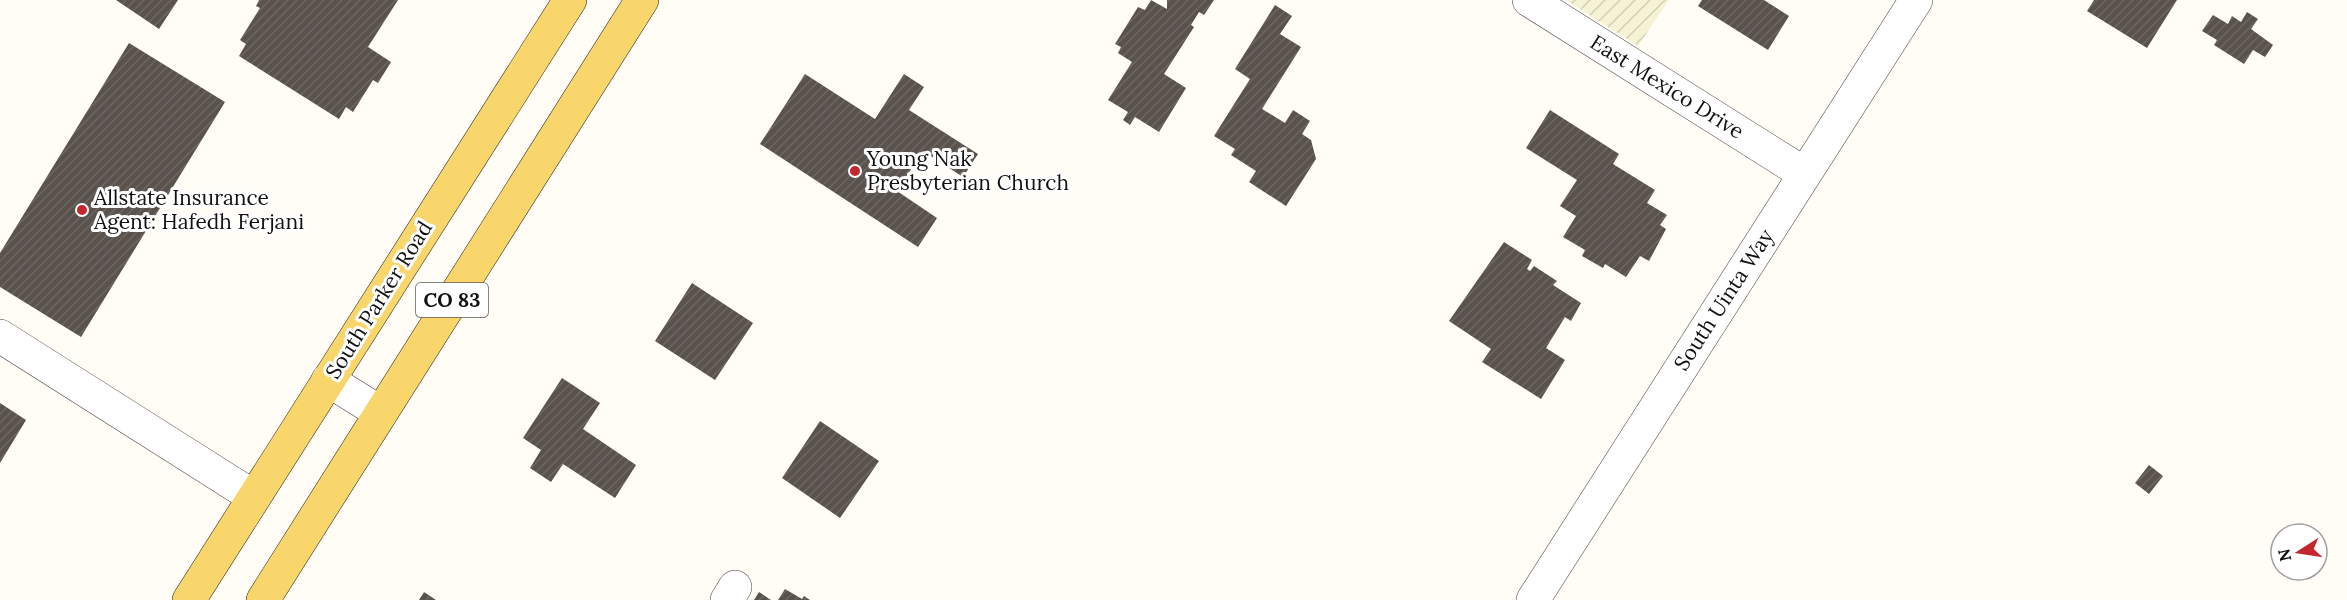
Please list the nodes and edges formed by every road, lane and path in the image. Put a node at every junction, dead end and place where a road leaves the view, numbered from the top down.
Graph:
1 (570, 0) edge
2 (642, 0) edge
3 (1529, 0) edge
4 (1916, 0) edge
5 (1805, 174) junction
6 (0, 336) edge
7 (328, 380) junction
8 (381, 413) junction
9 (254, 497) junction
10 (189, 600) edge
11 (263, 600) edge
12 (1533, 600) edge

1 - 7 main road, South Parker Road / CO 83
2 - 8 main road, CO 83
3 - 5 street, East Mexico Drive
4 - 5 street, South Uinta Way
5 - 12 street, South Uinta Way
6 - 9 street
7 - 8 street
7 - 9 main road, South Parker Road / CO 83
8 - 11 main road, CO 83
9 - 10 main road, South Parker Road / CO 83

